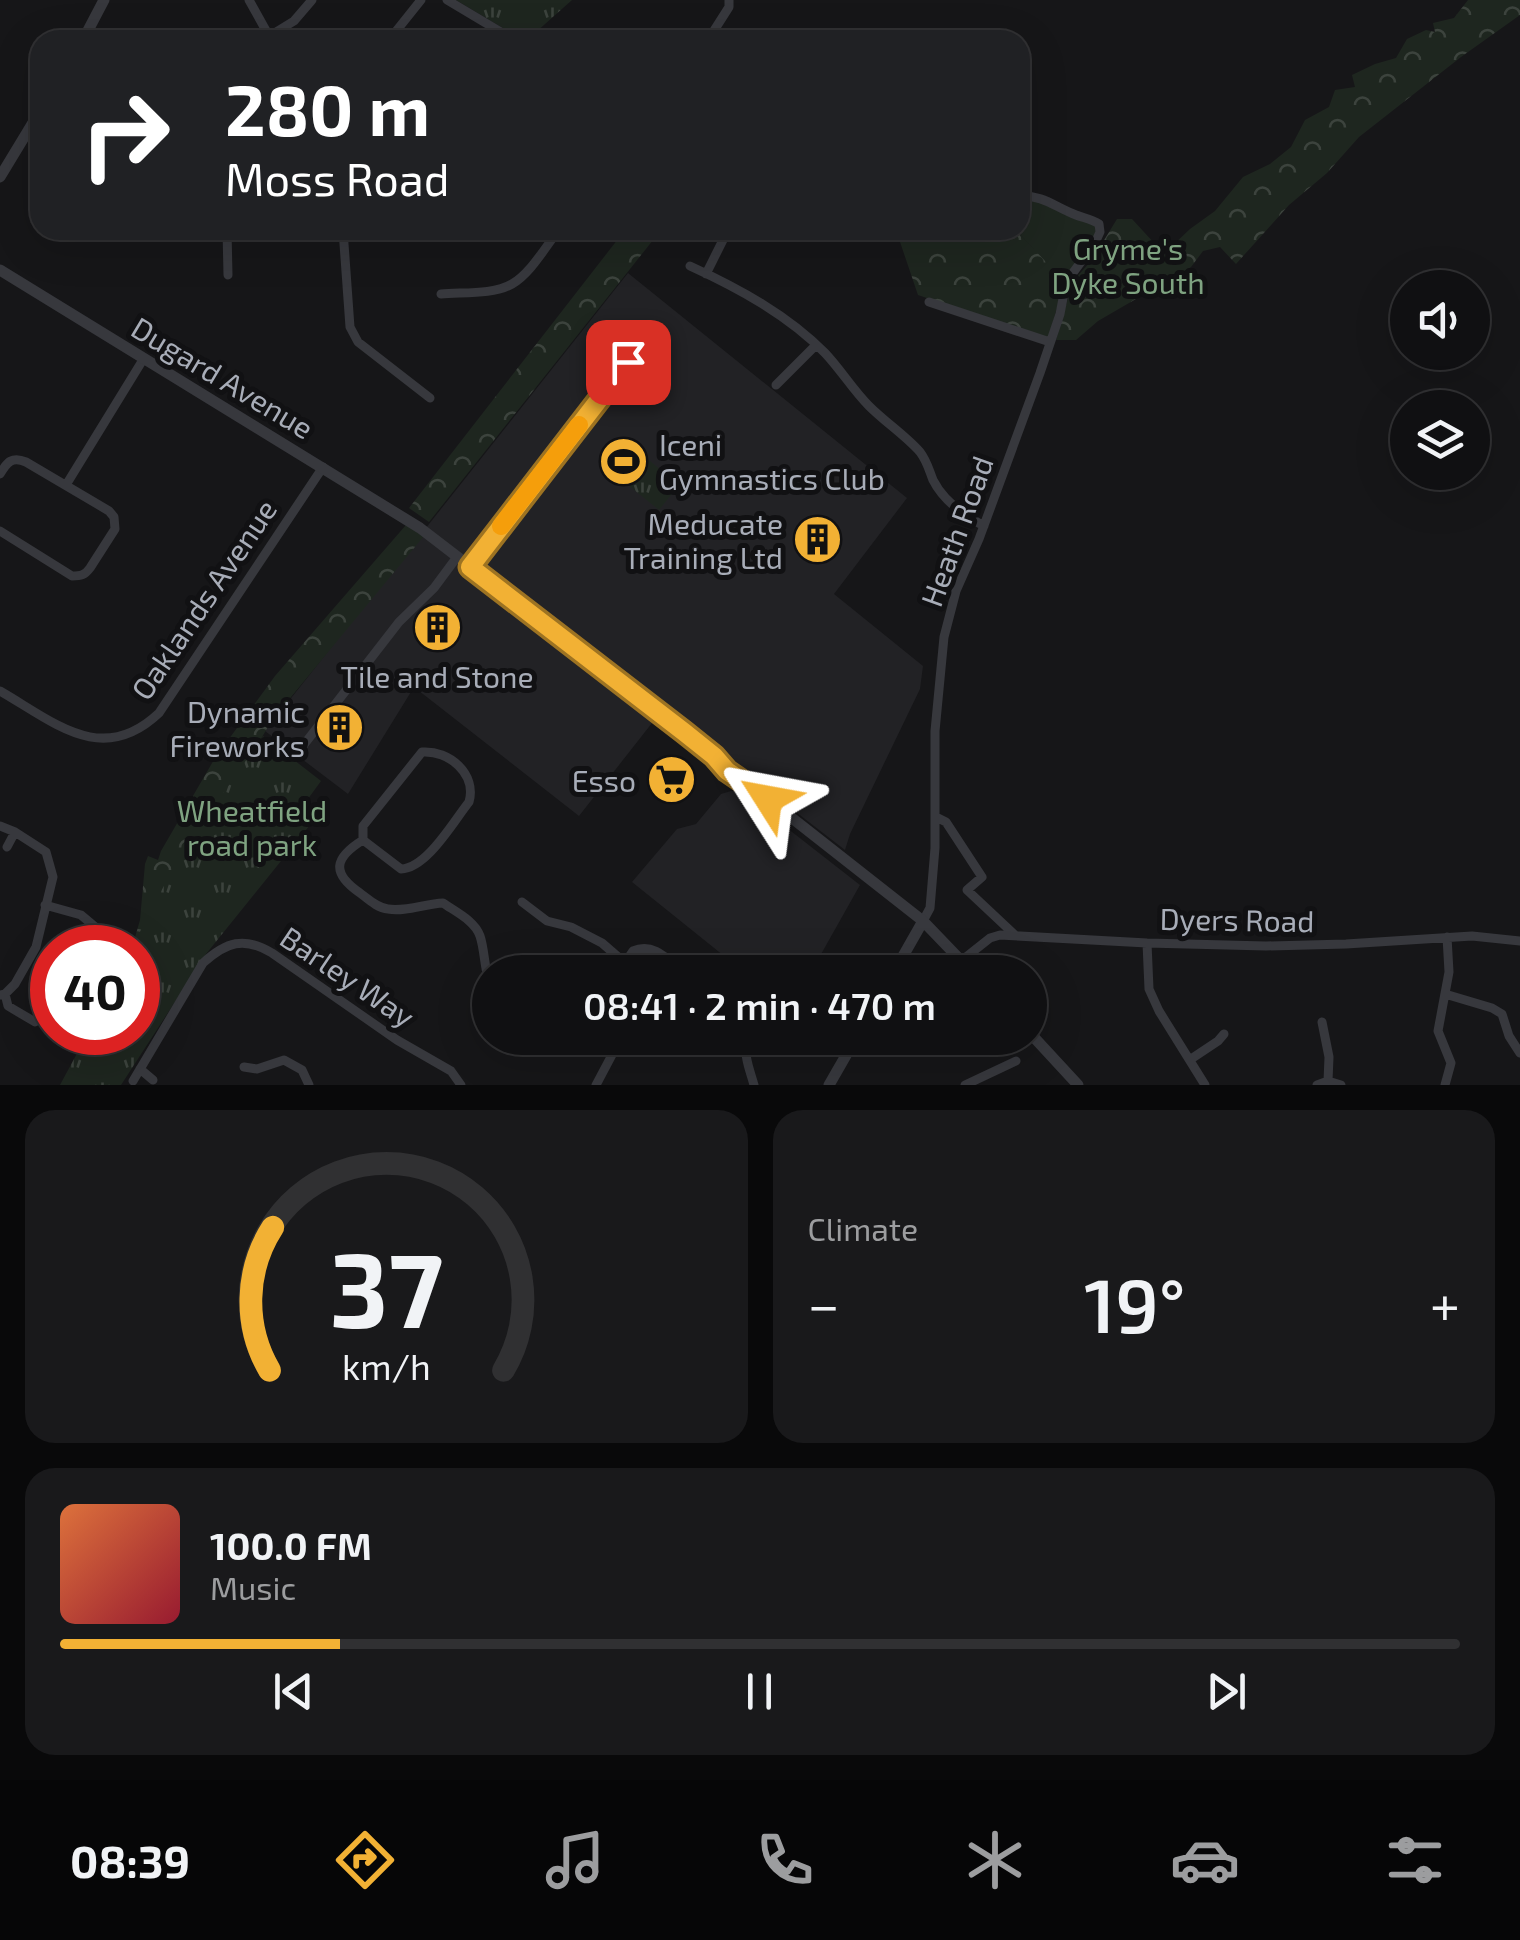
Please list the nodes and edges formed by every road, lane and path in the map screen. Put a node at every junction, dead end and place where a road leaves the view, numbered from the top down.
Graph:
1 (104, 0) edge
2 (249, 0) edge
3 (312, 0) edge
4 (421, 0) edge
5 (446, 0) edge
6 (730, 0) edge
7 (88, 30) edge
8 (262, 30) edge
9 (279, 30) edge
10 (397, 30) edge
11 (497, 30) edge
12 (715, 30) edge
13 (30, 128) edge
14 (0, 177) edge
15 (1030, 196) edge
16 (227, 240) edge
17 (343, 240) edge
18 (551, 240) edge
19 (723, 240) edge
20 (690, 266) dead end
21 (0, 270) edge
22 (228, 274) dead end
23 (706, 274) junction
24 (441, 294) dead end
25 (929, 302) dead end
26 (1050, 342) junction
27 (816, 345) junction
28 (638, 350) dead end
29 (144, 358) junction
30 (776, 385) dead end
31 (430, 398) dead end
32 (323, 467) junction
33 (0, 474) edge
34 (66, 485) junction
35 (984, 526) junction
36 (0, 532) edge
37 (457, 557) junction
38 (470, 567) junction
39 (0, 691) edge
40 (299, 751) dead end
41 (936, 817) junction
42 (0, 826) edge
43 (14, 832) junction
44 (364, 840) junction
45 (7, 847) dead end
46 (522, 902) dead end
47 (44, 904) junction
48 (923, 922) junction
49 (92, 925) edge
50 (1016, 936) junction
51 (1447, 937) junction
52 (1520, 940) edge
53 (1146, 943) junction
54 (483, 955) edge
55 (612, 955) edge
56 (631, 955) edge
57 (662, 955) edge
58 (904, 955) edge
59 (955, 955) edge
60 (969, 955) edge
61 (3, 994) edge
62 (1445, 994) junction
63 (30, 1019) edge
64 (1322, 1022) dead end
65 (1224, 1034) dead end
66 (1047, 1051) edge
67 (1520, 1053) edge
68 (612, 1055) edge
69 (746, 1055) edge
70 (846, 1055) edge
71 (1190, 1059) junction
72 (1016, 1062) dead end
73 (244, 1067) dead end
74 (140, 1069) junction
75 (153, 1080) dead end
76 (133, 1082) dead end
77 (1322, 1083) edge
78 (309, 1085) edge
79 (461, 1085) edge
80 (596, 1085) edge
81 (754, 1085) edge
82 (829, 1085) edge
83 (965, 1085) edge
84 (1078, 1085) edge
85 (1205, 1085) edge
86 (1341, 1085) edge
87 (1445, 1085) edge

1 - 7 street
2 - 8 street
3 - 9 street
4 - 10 street
5 - 11 street
6 - 12 street
13 - 14 street
15 - 26 street, Heath Road
16 - 22 street
17 - 31 street
18 - 24 street
19 - 23 street
20 - 23 street
21 - 29 street, Dugard Avenue
23 - 27 street
25 - 26 street
26 - 35 street, Heath Road
27 - 30 street
27 - 35 street
28 - 38 street
29 - 32 street, Dugard Avenue
29 - 34 street
32 - 37 street, Dugard Avenue
32 - 39 street, Oaklands Avenue
33 - 34 street
34 - 36 street
35 - 41 street, Heath Road
37 - 38 street, Dugard Avenue
37 - 40 street
38 - 48 street, Dugard Avenue
41 - 48 street, Heath Road
41 - 50 street
42 - 43 street
43 - 45 street
43 - 47 street
44 - 44 street
44 - 54 street
46 - 55 street
47 - 49 street
47 - 61 street
48 - 58 street
48 - 59 street, Dugard Avenue
50 - 53 street, Dyers Road
50 - 60 street, Dyers Road
51 - 52 street, Dyers Road
51 - 53 street, Dyers Road
51 - 62 street
53 - 71 street
56 - 57 street
61 - 63 street
62 - 67 street
62 - 87 street
64 - 77 street
65 - 71 street
66 - 84 street
68 - 80 street
69 - 81 street
70 - 82 street
71 - 85 street
72 - 83 street
73 - 78 street
74 - 75 street
74 - 76 street, Barley Way
74 - 79 street, Barley Way
77 - 86 street

